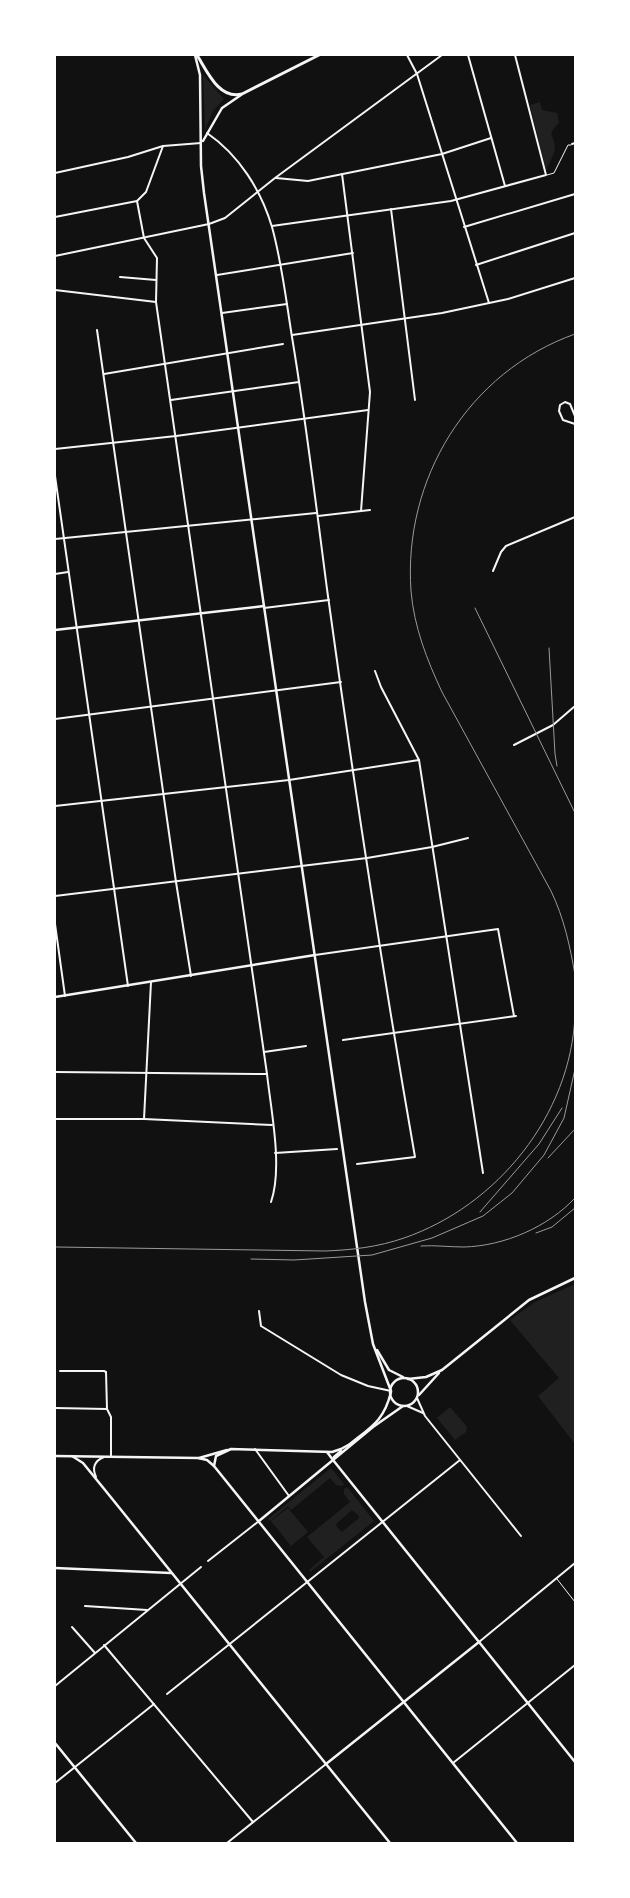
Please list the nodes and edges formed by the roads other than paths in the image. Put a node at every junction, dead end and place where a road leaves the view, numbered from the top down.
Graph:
1 (196, 55) edge
2 (319, 55) edge
3 (407, 55) edge
4 (442, 55) edge
5 (468, 55) edge
6 (515, 55) edge
7 (417, 74) junction
8 (242, 94) junction
9 (207, 133) junction
10 (491, 138) junction
11 (202, 143) junction
12 (573, 144) edge
13 (163, 146) junction
14 (442, 154) junction
15 (55, 173) edge
16 (342, 174) junction
17 (546, 175) junction
18 (275, 178) junction
19 (505, 186) junction
20 (258, 192) junction
21 (575, 194) edge
22 (456, 200) junction
23 (136, 201) junction
24 (391, 209) junction
25 (348, 215) junction
26 (55, 217) edge
27 (209, 224) junction
28 (271, 226) junction
29 (464, 227) junction
30 (575, 233) edge
31 (144, 238) junction
32 (353, 254) junction
33 (55, 256) edge
34 (280, 265) junction
35 (476, 265) junction
36 (216, 275) junction
37 (120, 276) dead end
38 (575, 278) edge
39 (156, 280) junction
40 (55, 290) edge
41 (156, 302) junction
42 (489, 303) junction
43 (287, 304) junction
44 (221, 314) junction
45 (405, 318) junction
46 (362, 324) junction
47 (97, 330) dead end
48 (292, 335) junction
49 (283, 344) dead end
50 (227, 354) junction
51 (166, 364) junction
52 (104, 374) junction
53 (300, 382) junction
54 (232, 392) junction
55 (171, 400) junction
56 (414, 400) dead end
57 (368, 410) junction
58 (575, 416) edge
59 (305, 419) junction
60 (575, 424) edge
61 (238, 428) junction
62 (176, 436) junction
63 (114, 442) junction
64 (55, 449) edge
65 (55, 476) edge
66 (575, 487) edge
67 (575, 494) edge
68 (370, 510) dead end
69 (361, 511) junction
70 (317, 514) junction
71 (575, 517) edge
72 (251, 519) junction
73 (188, 525) junction
74 (126, 532) junction
75 (64, 538) junction
76 (55, 539) edge
77 (493, 571) dead end
78 (68, 572) junction
79 (55, 574) edge
80 (328, 600) junction
81 (264, 607) junction
82 (201, 613) junction
83 (139, 620) junction
84 (76, 628) junction
85 (55, 630) edge
86 (375, 671) dead end
87 (341, 682) junction
88 (276, 692) junction
89 (214, 699) junction
90 (575, 706) edge
91 (151, 707) junction
92 (89, 715) junction
93 (55, 719) edge
94 (514, 745) dead end
95 (419, 760) junction
96 (353, 771) junction
97 (289, 780) junction
98 (227, 787) junction
99 (164, 794) junction
100 (101, 801) junction
101 (55, 806) edge
102 (468, 838) dead end
103 (432, 847) junction
104 (367, 858) junction
105 (302, 867) junction
106 (239, 874) junction
107 (176, 882) junction
108 (114, 889) junction
109 (55, 896) edge
110 (55, 924) edge
111 (447, 936) junction
112 (380, 946) junction
113 (315, 955) junction
114 (251, 966) junction
115 (191, 976) junction
116 (151, 982) junction
117 (128, 986) junction
118 (65, 996) junction
119 (55, 997) edge
120 (459, 1024) junction
121 (393, 1033) junction
122 (344, 1040) dead end
123 (306, 1046) dead end
124 (264, 1052) junction
125 (55, 1072) edge
126 (146, 1073) junction
127 (267, 1074) junction
128 (55, 1119) edge
129 (144, 1119) junction
130 (272, 1125) junction
131 (338, 1148) dead end
132 (275, 1154) junction
133 (357, 1164) dead end
134 (483, 1173) dead end
135 (271, 1202) dead end
136 (575, 1278) edge
137 (259, 1311) dead end
138 (374, 1344) junction
139 (442, 1370) junction
140 (60, 1371) dead end
141 (408, 1379) junction
142 (391, 1392) junction
143 (417, 1398) junction
144 (403, 1406) junction
145 (407, 1406) junction
146 (55, 1408) edge
147 (107, 1410) junction
148 (423, 1413) junction
149 (350, 1444) junction
150 (255, 1448) junction
151 (227, 1450) junction
152 (327, 1452) junction
153 (55, 1456) edge
154 (72, 1456) junction
155 (110, 1457) junction
156 (195, 1458) junction
157 (333, 1460) junction
158 (460, 1460) junction
159 (214, 1466) junction
160 (326, 1466) junction
161 (98, 1481) junction
162 (289, 1496) junction
163 (383, 1520) junction
164 (259, 1521) junction
165 (521, 1536) dead end
166 (161, 1559) junction
167 (208, 1561) dead end
168 (575, 1563) edge
169 (201, 1567) dead end
170 (55, 1568) edge
171 (156, 1571) junction
172 (171, 1573) junction
173 (556, 1578) junction
174 (307, 1582) junction
175 (180, 1583) junction
176 (575, 1602) edge
177 (85, 1606) dead end
178 (147, 1610) junction
179 (72, 1627) dead end
180 (479, 1642) junction
181 (229, 1644) junction
182 (104, 1645) junction
183 (95, 1652) junction
184 (575, 1665) edge
185 (55, 1686) edge
186 (167, 1694) dead end
187 (404, 1702) junction
188 (528, 1703) junction
189 (154, 1704) junction
190 (55, 1743) edge
191 (575, 1762) edge
192 (453, 1763) junction
193 (326, 1764) junction
194 (74, 1767) junction
195 (55, 1782) edge
196 (253, 1822) junction
197 (136, 1843) edge
198 (227, 1843) edge
199 (390, 1843) edge
200 (517, 1843) edge

1 - 8 highway
1 - 11 main road
2 - 8 highway
3 - 7 street
4 - 7 street
5 - 10 street
6 - 17 street
7 - 14 street
7 - 18 street
8 - 9 main road
9 - 11 main road
9 - 20 street
10 - 14 street
10 - 19 street
11 - 13 street
11 - 27 main road
12 - 17 street
13 - 15 street
13 - 23 street
14 - 16 street
14 - 22 street
16 - 18 street
16 - 25 street
17 - 19 street
18 - 20 street
19 - 22 street
20 - 27 street
20 - 28 street
21 - 29 street
22 - 24 street
22 - 29 street
23 - 26 street
23 - 31 street
24 - 25 street
24 - 45 street
25 - 28 street
25 - 32 street
27 - 31 street
27 - 36 main road
28 - 34 street
29 - 35 street
30 - 35 street
31 - 33 street
31 - 39 street
32 - 34 street
32 - 46 street
34 - 36 street
34 - 43 street
35 - 42 street
36 - 44 main road
37 - 39 street
38 - 42 street
39 - 41 street
40 - 41 street
41 - 51 street
42 - 45 street
43 - 44 street
43 - 48 street
44 - 50 main road
45 - 46 street
45 - 56 street
46 - 48 street
46 - 57 street
47 - 52 street
48 - 53 street
49 - 50 street
50 - 51 street
50 - 54 main road
51 - 52 street
51 - 55 street
52 - 63 street
53 - 54 street
53 - 59 street
54 - 55 street
54 - 61 main road
55 - 62 street
57 - 59 street
57 - 69 street
58 - 60 street
59 - 61 street
59 - 70 street
61 - 62 street
61 - 72 main road
62 - 63 street
62 - 73 street
63 - 64 street
63 - 74 street
65 - 75 street
66 - 67 street
68 - 69 street
69 - 70 street
70 - 72 street
70 - 80 street
71 - 77 street
72 - 73 street
72 - 81 main road
73 - 74 street
73 - 82 street
74 - 75 street
74 - 83 street
75 - 76 street
75 - 78 street
78 - 79 street
78 - 84 street
80 - 81 street
80 - 87 street
81 - 82 main road
81 - 88 main road
82 - 83 main road
82 - 89 street
83 - 84 main road
83 - 91 street
84 - 85 main road
84 - 92 street
86 - 95 street
87 - 88 street
87 - 96 street
88 - 89 street
88 - 97 main road
89 - 91 street
89 - 98 street
90 - 94 street
91 - 92 street
91 - 99 street
92 - 93 street
92 - 100 street
95 - 96 street
95 - 103 street
96 - 97 street
96 - 104 street
97 - 98 street
97 - 105 main road
98 - 99 street
98 - 106 street
99 - 100 street
99 - 107 street
100 - 101 street
100 - 108 street
102 - 103 street
103 - 104 street
103 - 111 street
104 - 105 street
104 - 112 street
105 - 106 street
105 - 113 main road
106 - 107 street
106 - 114 street
107 - 108 street
107 - 115 street
108 - 109 street
108 - 117 street
110 - 118 street
111 - 112 street
111 - 120 street
111 - 120 street
112 - 113 street
112 - 121 street
113 - 114 main road
113 - 138 main road
114 - 115 main road
114 - 124 street
115 - 116 main road
116 - 117 main road
116 - 126 street
117 - 118 main road
118 - 119 main road
120 - 121 street
120 - 134 street
121 - 122 street
121 - 133 street
123 - 124 street
124 - 127 street
125 - 126 street
126 - 127 street
126 - 129 street
127 - 130 street
128 - 129 street
129 - 130 street
130 - 132 street
131 - 132 street
132 - 135 street
136 - 139 main road
137 - 142 street
138 - 141 main road
138 - 142 main road
139 - 141 main road
139 - 143 main road
140 - 147 street
141 - 142 main road
141 - 143 main road
142 - 144 main road
142 - 149 main road
143 - 145 main road
143 - 148 street
144 - 145 main road
144 - 157 main road
145 - 148 street
146 - 147 street
147 - 155 street
148 - 158 street
149 - 152 main road
149 - 157 main road
150 - 151 main road
150 - 152 main road
150 - 162 street
151 - 156 main road
151 - 159 main road
152 - 157 main road
152 - 160 main road
153 - 154 main road
154 - 155 main road
154 - 161 main road
155 - 156 main road
155 - 161 street
156 - 159 main road
157 - 160 main road
157 - 163 main road
158 - 163 street
158 - 165 street
159 - 164 main road
160 - 162 main road
161 - 166 main road
162 - 164 main road
163 - 174 street
163 - 180 main road
164 - 167 street
164 - 174 main road
166 - 171 main road
166 - 172 main road
168 - 173 street
169 - 175 street
170 - 171 main road
171 - 172 main road
172 - 175 main road
173 - 176 street
173 - 180 street
174 - 181 street
174 - 187 main road
175 - 178 street
175 - 181 main road
177 - 178 street
178 - 182 street
179 - 183 street
180 - 187 main road
180 - 188 main road
181 - 186 street
181 - 193 main road
182 - 183 street
182 - 189 street
183 - 185 street
184 - 188 street
187 - 192 main road
187 - 193 main road
188 - 191 main road
188 - 192 street
189 - 194 street
189 - 196 street
190 - 194 main road
192 - 200 main road
193 - 196 street
193 - 199 main road
194 - 195 street
194 - 197 main road
196 - 198 street

